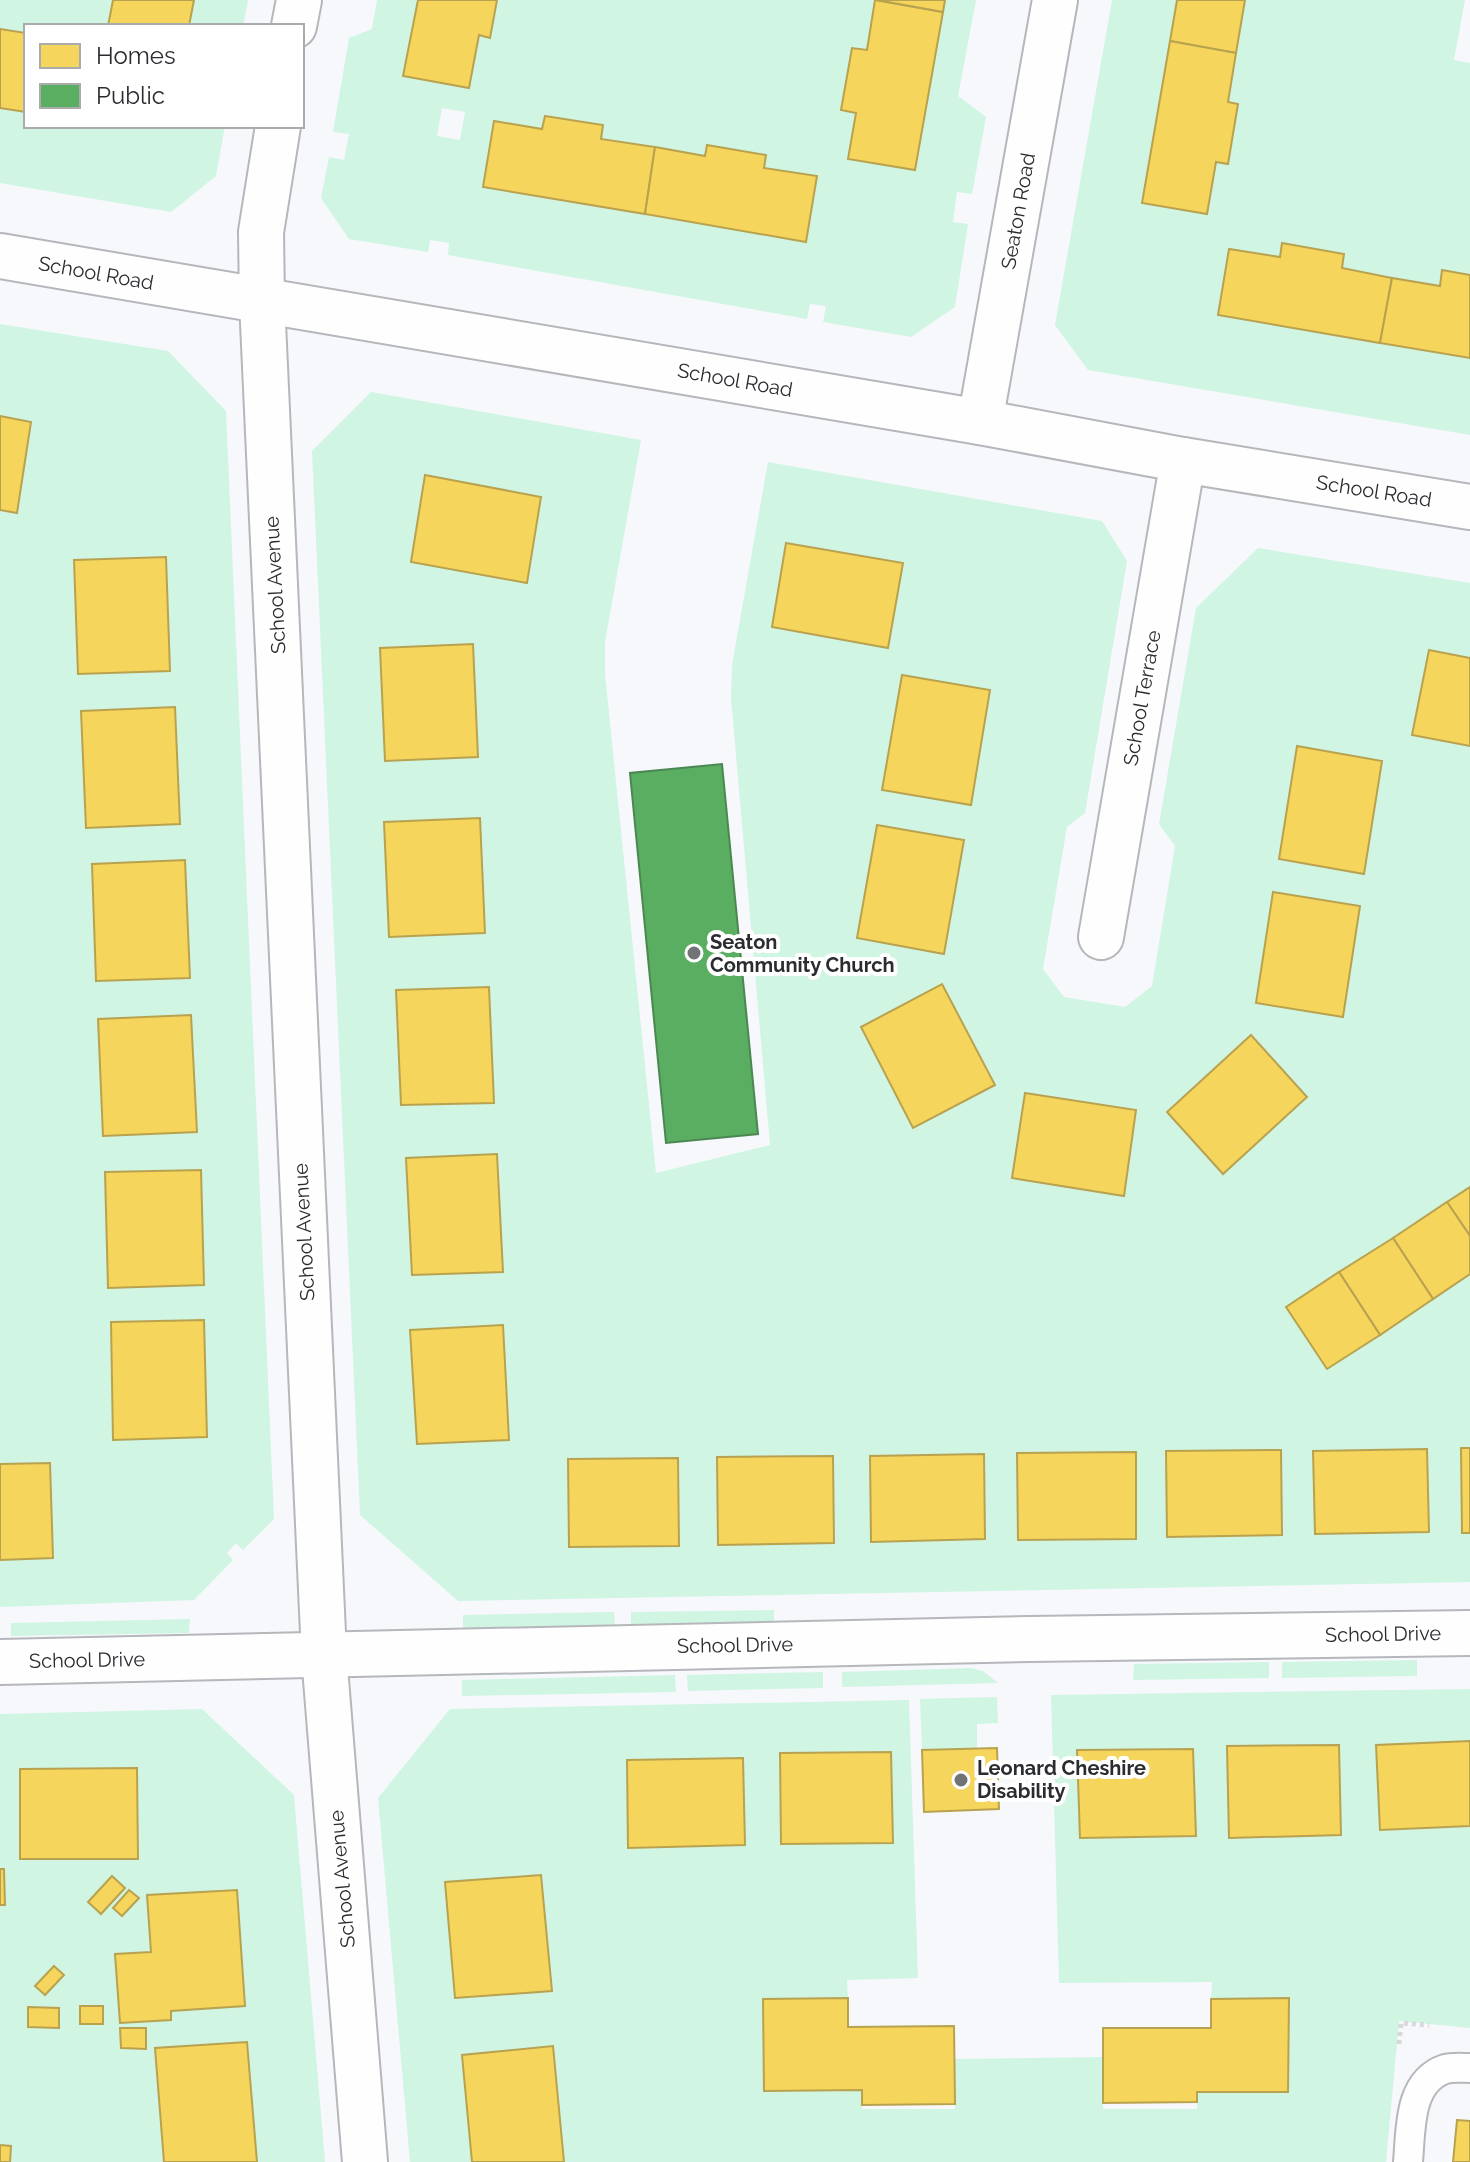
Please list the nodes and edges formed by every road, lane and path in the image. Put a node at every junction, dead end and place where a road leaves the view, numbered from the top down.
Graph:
1 (299, 0) edge
2 (1055, 0) edge
3 (294, 24) edge
4 (278, 128) edge
5 (0, 256) edge
6 (262, 301) junction
7 (980, 422) junction
8 (1183, 460) junction
9 (1470, 507) edge
10 (1101, 937) dead end
11 (1470, 1633) edge
12 (324, 1655) junction
13 (0, 1662) edge
14 (1470, 2068) edge
15 (365, 2162) edge
16 (1408, 2162) edge

1 - 3 street
2 - 7 street, Seaton Road
4 - 6 street, School Avenue
5 - 6 street, School Road
6 - 7 street, School Road
6 - 12 street, School Avenue
7 - 8 street, School Road
8 - 9 street, School Road
8 - 10 street, School Terrace
11 - 12 street, School Drive
12 - 13 street, School Drive
12 - 15 street, School Avenue
14 - 16 lane

